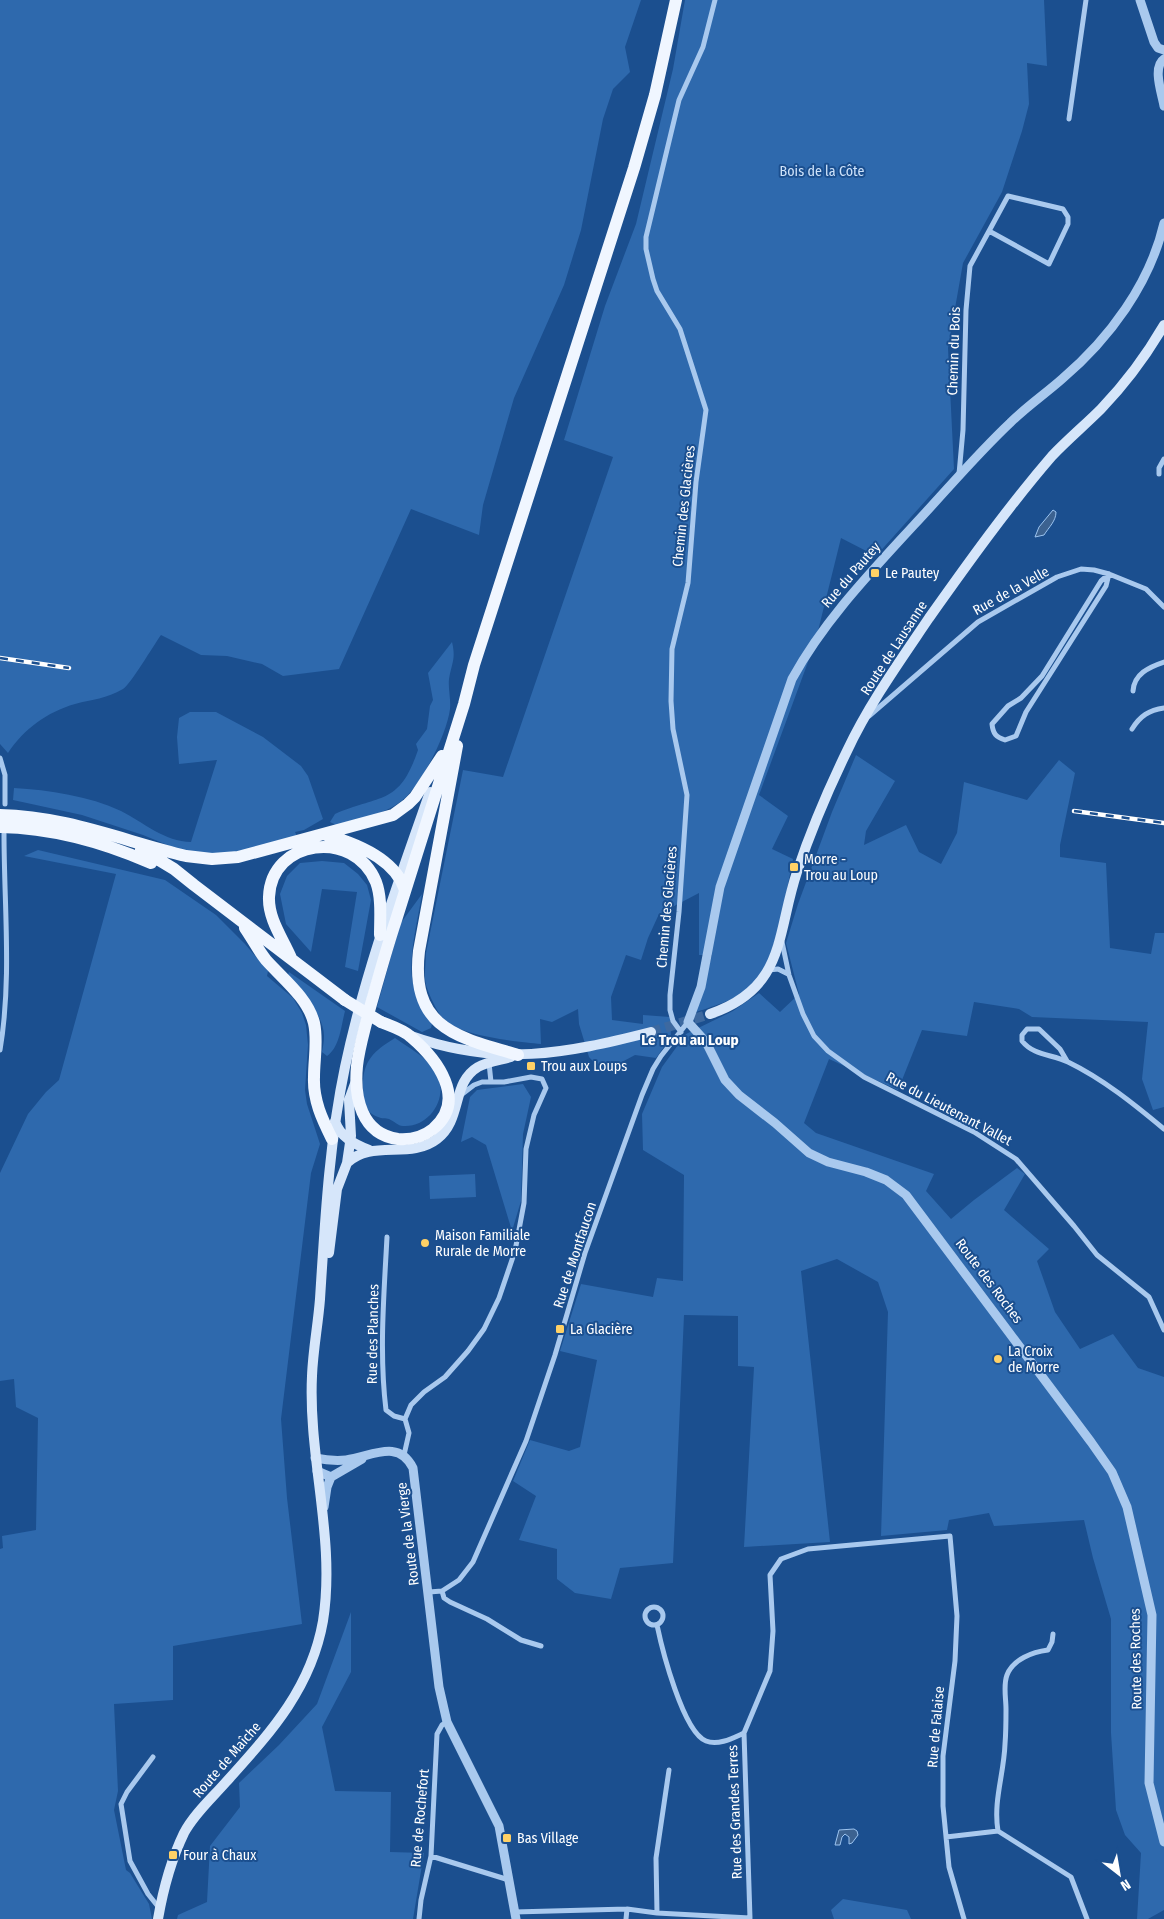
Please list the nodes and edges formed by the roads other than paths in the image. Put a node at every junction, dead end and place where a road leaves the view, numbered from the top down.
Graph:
1 (676, 0) edge
2 (715, 0) edge
3 (1086, 0) edge
4 (1140, 0) edge
5 (1164, 50) edge
6 (1164, 59) edge
7 (1164, 106) edge
8 (1069, 119) dead end
9 (1164, 223) edge
10 (989, 231) junction
11 (1164, 325) edge
12 (1164, 459) edge
13 (1158, 474) dead end
14 (958, 477) junction
15 (1109, 574) junction
16 (1164, 607) edge
17 (1064, 639) junction
18 (1071, 643) junction
19 (1164, 662) edge
20 (474, 665) junction
21 (1133, 691) dead end
22 (464, 704) junction
23 (1164, 708) edge
24 (862, 721) junction
25 (1132, 729) dead end
26 (0, 758) edge
27 (441, 759) junction
28 (2, 809) edge
29 (2, 831) edge
30 (112, 835) junction
31 (325, 835) junction
32 (2, 861) edge
33 (399, 877) junction
34 (194, 885) junction
35 (405, 890) junction
36 (239, 919) junction
37 (380, 935) junction
38 (781, 940) junction
39 (292, 960) junction
40 (769, 970) junction
41 (789, 975) junction
42 (710, 1014) tunnel mouth
43 (688, 1022) junction
44 (651, 1032) tunnel mouth
45 (681, 1032) junction
46 (410, 1036) junction
47 (0, 1050) edge
48 (518, 1055) junction
49 (1067, 1061) junction
50 (489, 1063) junction
51 (356, 1081) junction
52 (491, 1082) junction
53 (459, 1097) junction
54 (335, 1120) junction
55 (1164, 1129) edge
56 (332, 1139) junction
57 (350, 1141) junction
58 (369, 1150) junction
59 (346, 1163) junction
60 (387, 1237) dead end
61 (320, 1303) junction
62 (1164, 1330) edge
63 (405, 1419) junction
64 (404, 1455) junction
65 (366, 1457) junction
66 (315, 1458) junction
67 (317, 1470) junction
68 (331, 1477) junction
69 (322, 1519) junction
70 (950, 1536) joint
71 (429, 1592) junction
72 (442, 1592) junction
73 (657, 1625) dead end
74 (1053, 1634) dead end
75 (541, 1646) dead end
76 (446, 1722) junction
77 (744, 1733) junction
78 (153, 1757) dead end
79 (669, 1770) dead end
80 (998, 1831) junction
81 (946, 1837) junction
82 (1164, 1842) edge
83 (431, 1856) junction
84 (508, 1880) junction
85 (627, 1910) junction
86 (657, 1913) junction
87 (159, 1914) edge
88 (515, 1915) edge
89 (419, 1919) edge
90 (626, 1919) edge
91 (750, 1919) edge
92 (964, 1919) edge
93 (1087, 1919) edge

1 - 20 main road
2 - 45 street, Chemin des Glacières
3 - 8 street
4 - 5 street
6 - 7 street
9 - 14 street, Rue du Pautey
10 - 10 street, Chemin du Bois
10 - 14 street, Chemin du Bois
11 - 24 main road, Route de Lausanne
12 - 13 street
14 - 43 street, Rue du Pautey
15 - 16 street, Rue de la Velle
15 - 17 street
15 - 18 street
15 - 24 street, Rue de la Velle
17 - 18 street
17 - 18 street
19 - 21 street
20 - 22 main road
20 - 27 main road
22 - 35 main road
22 - 48 main road
23 - 25 street
24 - 38 main road, Route de Lausanne
26 - 28 street
27 - 31 main road
27 - 33 main road
28 - 30 main road
29 - 32 street
29 - 34 main road
30 - 31 main road
30 - 34 main road
31 - 33 main road
32 - 47 street
33 - 35 main road
33 - 37 main road
34 - 36 main road
35 - 51 main road
36 - 39 main road
36 - 56 main road
37 - 39 main road
37 - 54 main road
38 - 40 main road, Route de Lausanne
38 - 41 street, Rue du Lieutenant Vallet
39 - 46 main road, bridge
40 - 41 street
40 - 42 main road, Route de Lausanne
41 - 62 street, Rue du Lieutenant Vallet
43 - 45 street, Rue de Montfaucon
43 - 82 street, Route des Roches
44 - 48 main road
45 - 72 street, Rue de Montfaucon
46 - 48 main road
46 - 51 main road
48 - 50 main road
49 - 49 street
49 - 55 street
50 - 52 street
50 - 53 main road
51 - 57 main road
52 - 53 street
52 - 63 street
53 - 58 main road
54 - 56 main road
54 - 57 main road
56 - 61 main road
57 - 58 main road
57 - 59 main road
58 - 59 main road
59 - 61 main road
60 - 63 street, Rue des Planches
61 - 66 main road, Route de Maîche
63 - 64 street
64 - 65 street
64 - 71 street, Route de la Vierge
65 - 66 street
65 - 68 street
66 - 67 main road, Route de Maîche
67 - 68 street
67 - 69 main road, Route de Maîche
68 - 69 street
69 - 87 main road, Route de Maîche
70 - 77 street, Rue des Grandes Terres
70 - 81 street, Rue de Falaise
71 - 72 street
71 - 76 street, Route de la Vierge
72 - 75 street
73 - 77 street
74 - 80 street
76 - 83 street, Rue de Rochefort
76 - 84 street, Route de la Vierge
77 - 91 street, Rue des Grandes Terres
78 - 87 street
79 - 86 street
80 - 81 street
80 - 93 street
81 - 92 street, Rue de Falaise
83 - 84 street
83 - 89 street, Rue de Rochefort
84 - 88 street, Route de la Vierge
85 - 86 street, Rue des Grandes Terres
85 - 88 street, Rue des Grandes Terres
85 - 90 street
86 - 91 street, Rue des Grandes Terres

